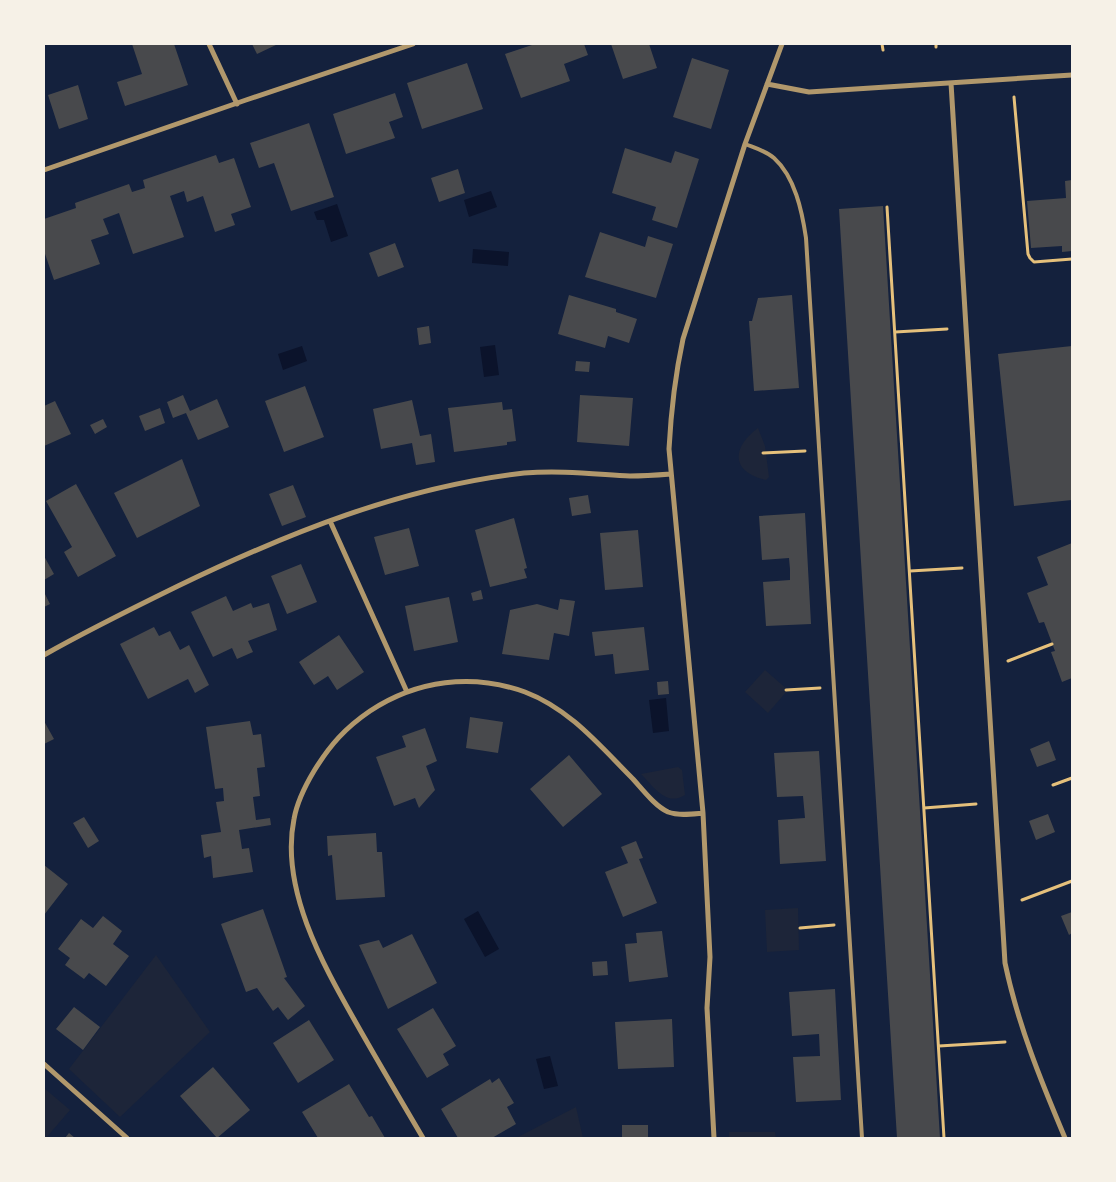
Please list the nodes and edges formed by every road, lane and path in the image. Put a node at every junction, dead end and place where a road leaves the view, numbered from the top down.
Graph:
1 (209, 44) edge
2 (413, 44) edge
3 (782, 44) edge
4 (882, 44) edge
5 (883, 50) dead end
6 (1072, 75) edge
7 (951, 83) junction
8 (767, 84) junction
9 (1014, 98) dead end
10 (237, 104) junction
11 (746, 144) junction
12 (44, 170) edge
13 (887, 207) dead end
14 (1072, 259) edge
15 (947, 329) dead end
16 (895, 332) junction
17 (819, 451) junction
18 (764, 453) dead end
19 (671, 474) junction
20 (330, 521) junction
21 (962, 568) dead end
22 (910, 571) junction
23 (1052, 644) dead end
24 (44, 655) edge
25 (1008, 661) dead end
26 (834, 687) junction
27 (786, 690) dead end
28 (406, 692) junction
29 (1072, 778) edge
30 (1053, 785) dead end
31 (976, 804) dead end
32 (924, 808) junction
33 (703, 814) junction
34 (1072, 881) edge
35 (1022, 900) dead end
36 (849, 924) junction
37 (800, 928) dead end
38 (1005, 1042) dead end
39 (938, 1046) junction
40 (44, 1064) edge
41 (127, 1138) edge
42 (423, 1138) edge
43 (714, 1138) edge
44 (862, 1138) edge
45 (944, 1138) edge
46 (1066, 1138) edge

1 - 10 street
2 - 10 street
3 - 8 street
4 - 5 path
6 - 7 street
7 - 8 street
7 - 46 street
8 - 11 street
9 - 14 path
10 - 12 street
11 - 17 lane
11 - 19 street
13 - 16 path
15 - 16 path
16 - 22 path
17 - 18 path
17 - 26 lane
19 - 20 street
19 - 33 street
20 - 24 street
20 - 28 street
21 - 22 path
22 - 32 path
23 - 25 path
26 - 27 path
26 - 36 lane
28 - 33 street
28 - 42 street
29 - 30 path
31 - 32 path
32 - 39 path
33 - 43 street
34 - 35 path
36 - 37 path
36 - 44 lane
38 - 39 path
39 - 45 path
40 - 41 street

